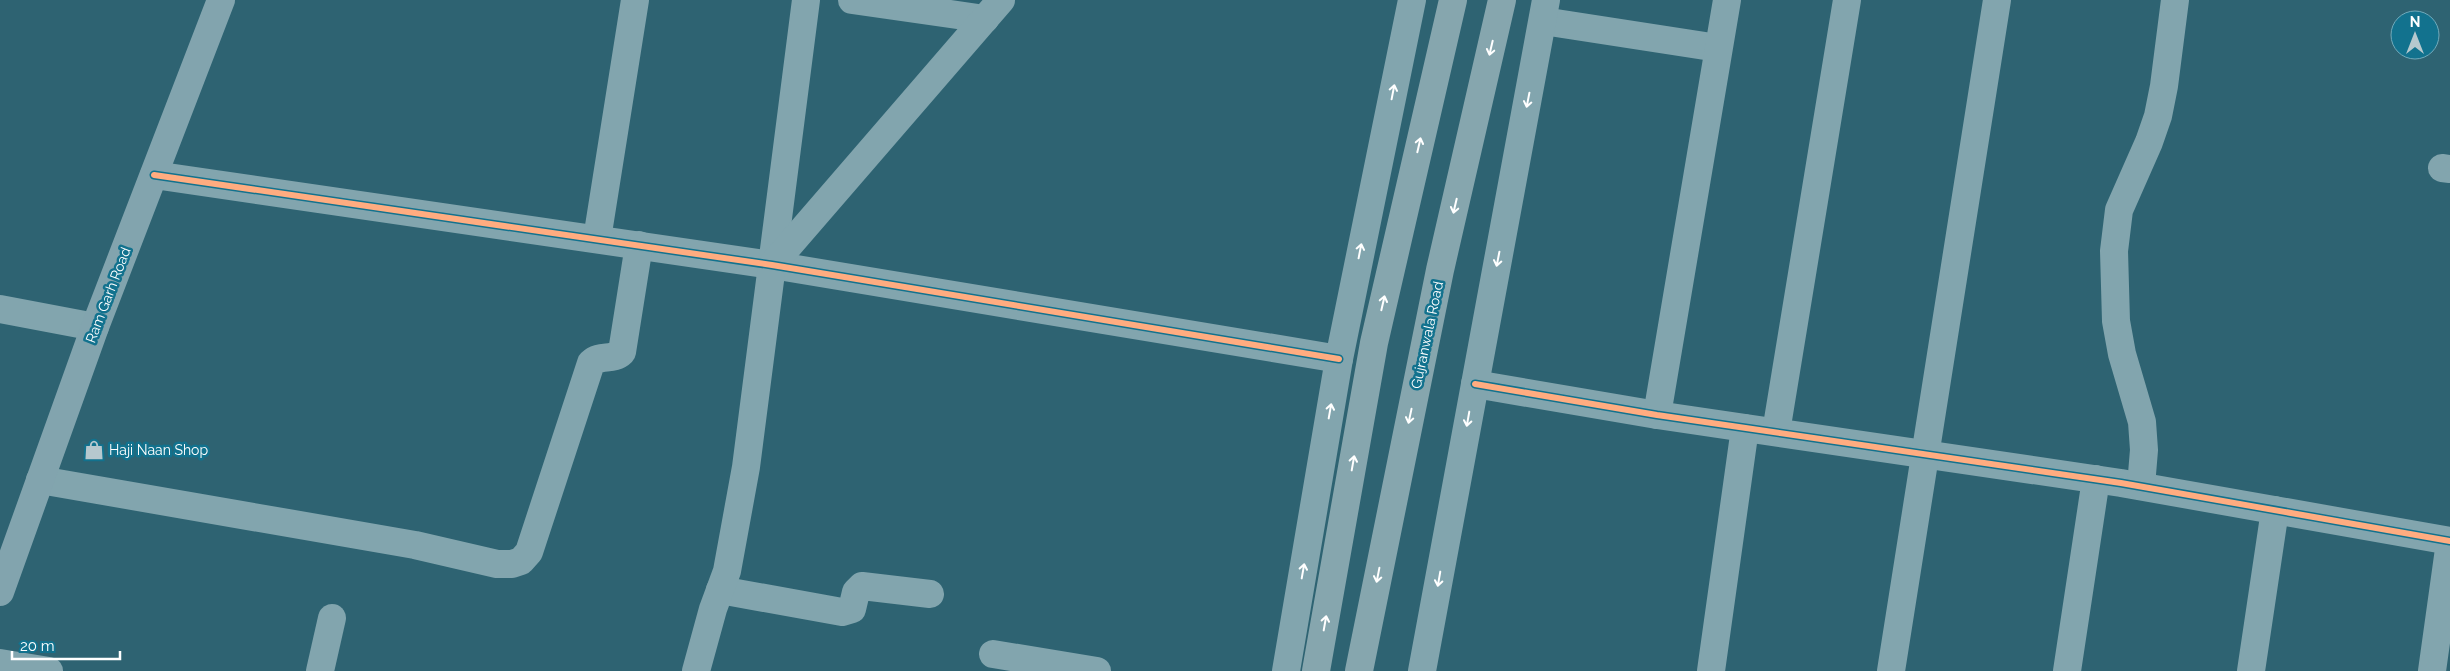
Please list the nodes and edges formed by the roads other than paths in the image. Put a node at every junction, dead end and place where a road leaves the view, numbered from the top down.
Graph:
1 (221, 0) edge
2 (635, 0) edge
3 (806, 0) edge
4 (852, 0) edge
5 (1412, 0) edge
6 (1453, 0) edge
7 (1502, 0) edge
8 (1727, 0) edge
9 (1847, 0) edge
10 (1997, 0) edge
11 (2175, 0) edge
12 (993, 10) edge
13 (1544, 11) edge
14 (1718, 48) junction
15 (154, 175) junction
16 (597, 239) junction
17 (639, 245) junction
18 (772, 265) junction
19 (0, 309) edge
20 (95, 327) junction
21 (1339, 359) junction
22 (1475, 384) junction
23 (1657, 414) junction
24 (1745, 428) junction
25 (1776, 432) junction
26 (1925, 454) junction
27 (2096, 479) junction
28 (40, 480) junction
29 (2141, 486) junction
30 (2276, 510) junction
31 (2450, 541) edge
32 (1, 586) edge
33 (720, 590) junction
34 (930, 594) dead end
35 (332, 618) dead end
36 (993, 654) dead end
37 (0, 663) edge
38 (50, 671) edge
39 (320, 671) edge
40 (696, 671) edge
41 (1097, 671) edge
42 (1286, 671) edge
43 (1316, 671) edge
44 (1359, 671) edge
45 (1422, 671) edge
46 (1711, 671) edge
47 (1890, 671) edge
48 (2067, 671) edge
49 (2251, 671) edge
50 (2432, 671) edge

1 - 15 main road, Ram Garh Road
2 - 16 street
3 - 18 street
4 - 12 street
21 -> 5 street
43 -> 6 highway
7 -> 44 highway, Gujranwala Road
8 - 14 street
9 - 25 street
10 - 26 street
11 - 29 street
12 - 18 street
13 - 14 street
13 -> 22 street
14 - 23 street
15 - 16 street
15 - 20 main road, Ram Garh Road
16 - 17 street
17 - 18 street
17 - 28 street
18 - 21 street
18 - 33 street
19 - 20 street
20 - 28 main road, Ram Garh Road
42 -> 21 street
22 - 23 street
22 -> 45 street
23 - 24 street
24 - 25 street
24 - 46 street
25 - 26 street
26 - 27 street
26 - 47 street
27 - 29 street
27 - 48 street
28 - 32 main road, Ram Garh Road
29 - 30 street
30 - 31 street
30 - 49 street
31 - 50 street
33 - 34 street
33 - 40 street
35 - 39 street
36 - 41 street
37 - 38 street

